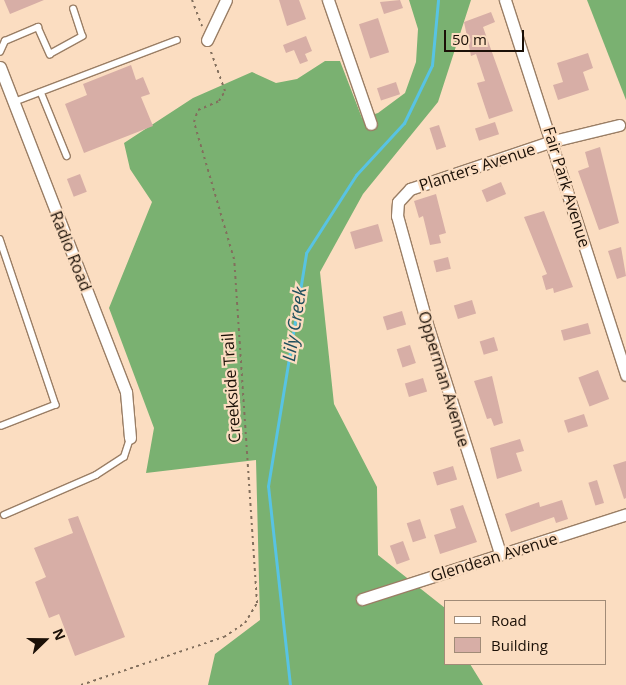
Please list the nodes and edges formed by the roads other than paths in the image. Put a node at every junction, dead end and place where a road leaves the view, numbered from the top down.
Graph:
1 (226, 0) edge
2 (328, 0) edge
3 (505, 0) edge
4 (74, 9) dead end
5 (177, 40) dead end
6 (207, 40) road end
7 (0, 52) edge
8 (0, 67) edge
9 (41, 92) junction
10 (14, 102) junction
11 (371, 124) dead end
12 (619, 125) dead end
13 (553, 141) junction
14 (67, 156) dead end
15 (398, 202) joint
16 (0, 240) edge
17 (626, 376) edge
18 (1, 424) edge
19 (130, 438) joint
20 (626, 514) edge
21 (4, 515) dead end
22 (500, 553) junction
23 (362, 599) dead end

1 - 6 street
2 - 11 street
3 - 13 street, Fair Park Avenue
4 - 7 lane
5 - 9 lane
8 - 10 street, Radio Road
9 - 10 lane
9 - 14 lane
10 - 19 street, Radio Road
12 - 13 street, Planters Avenue
13 - 15 street, Planters Avenue
13 - 17 street, Fair Park Avenue
15 - 22 street, Opperman Avenue
16 - 18 lane
19 - 21 lane
20 - 22 street, Glendean Avenue
22 - 23 street, Glendean Avenue

